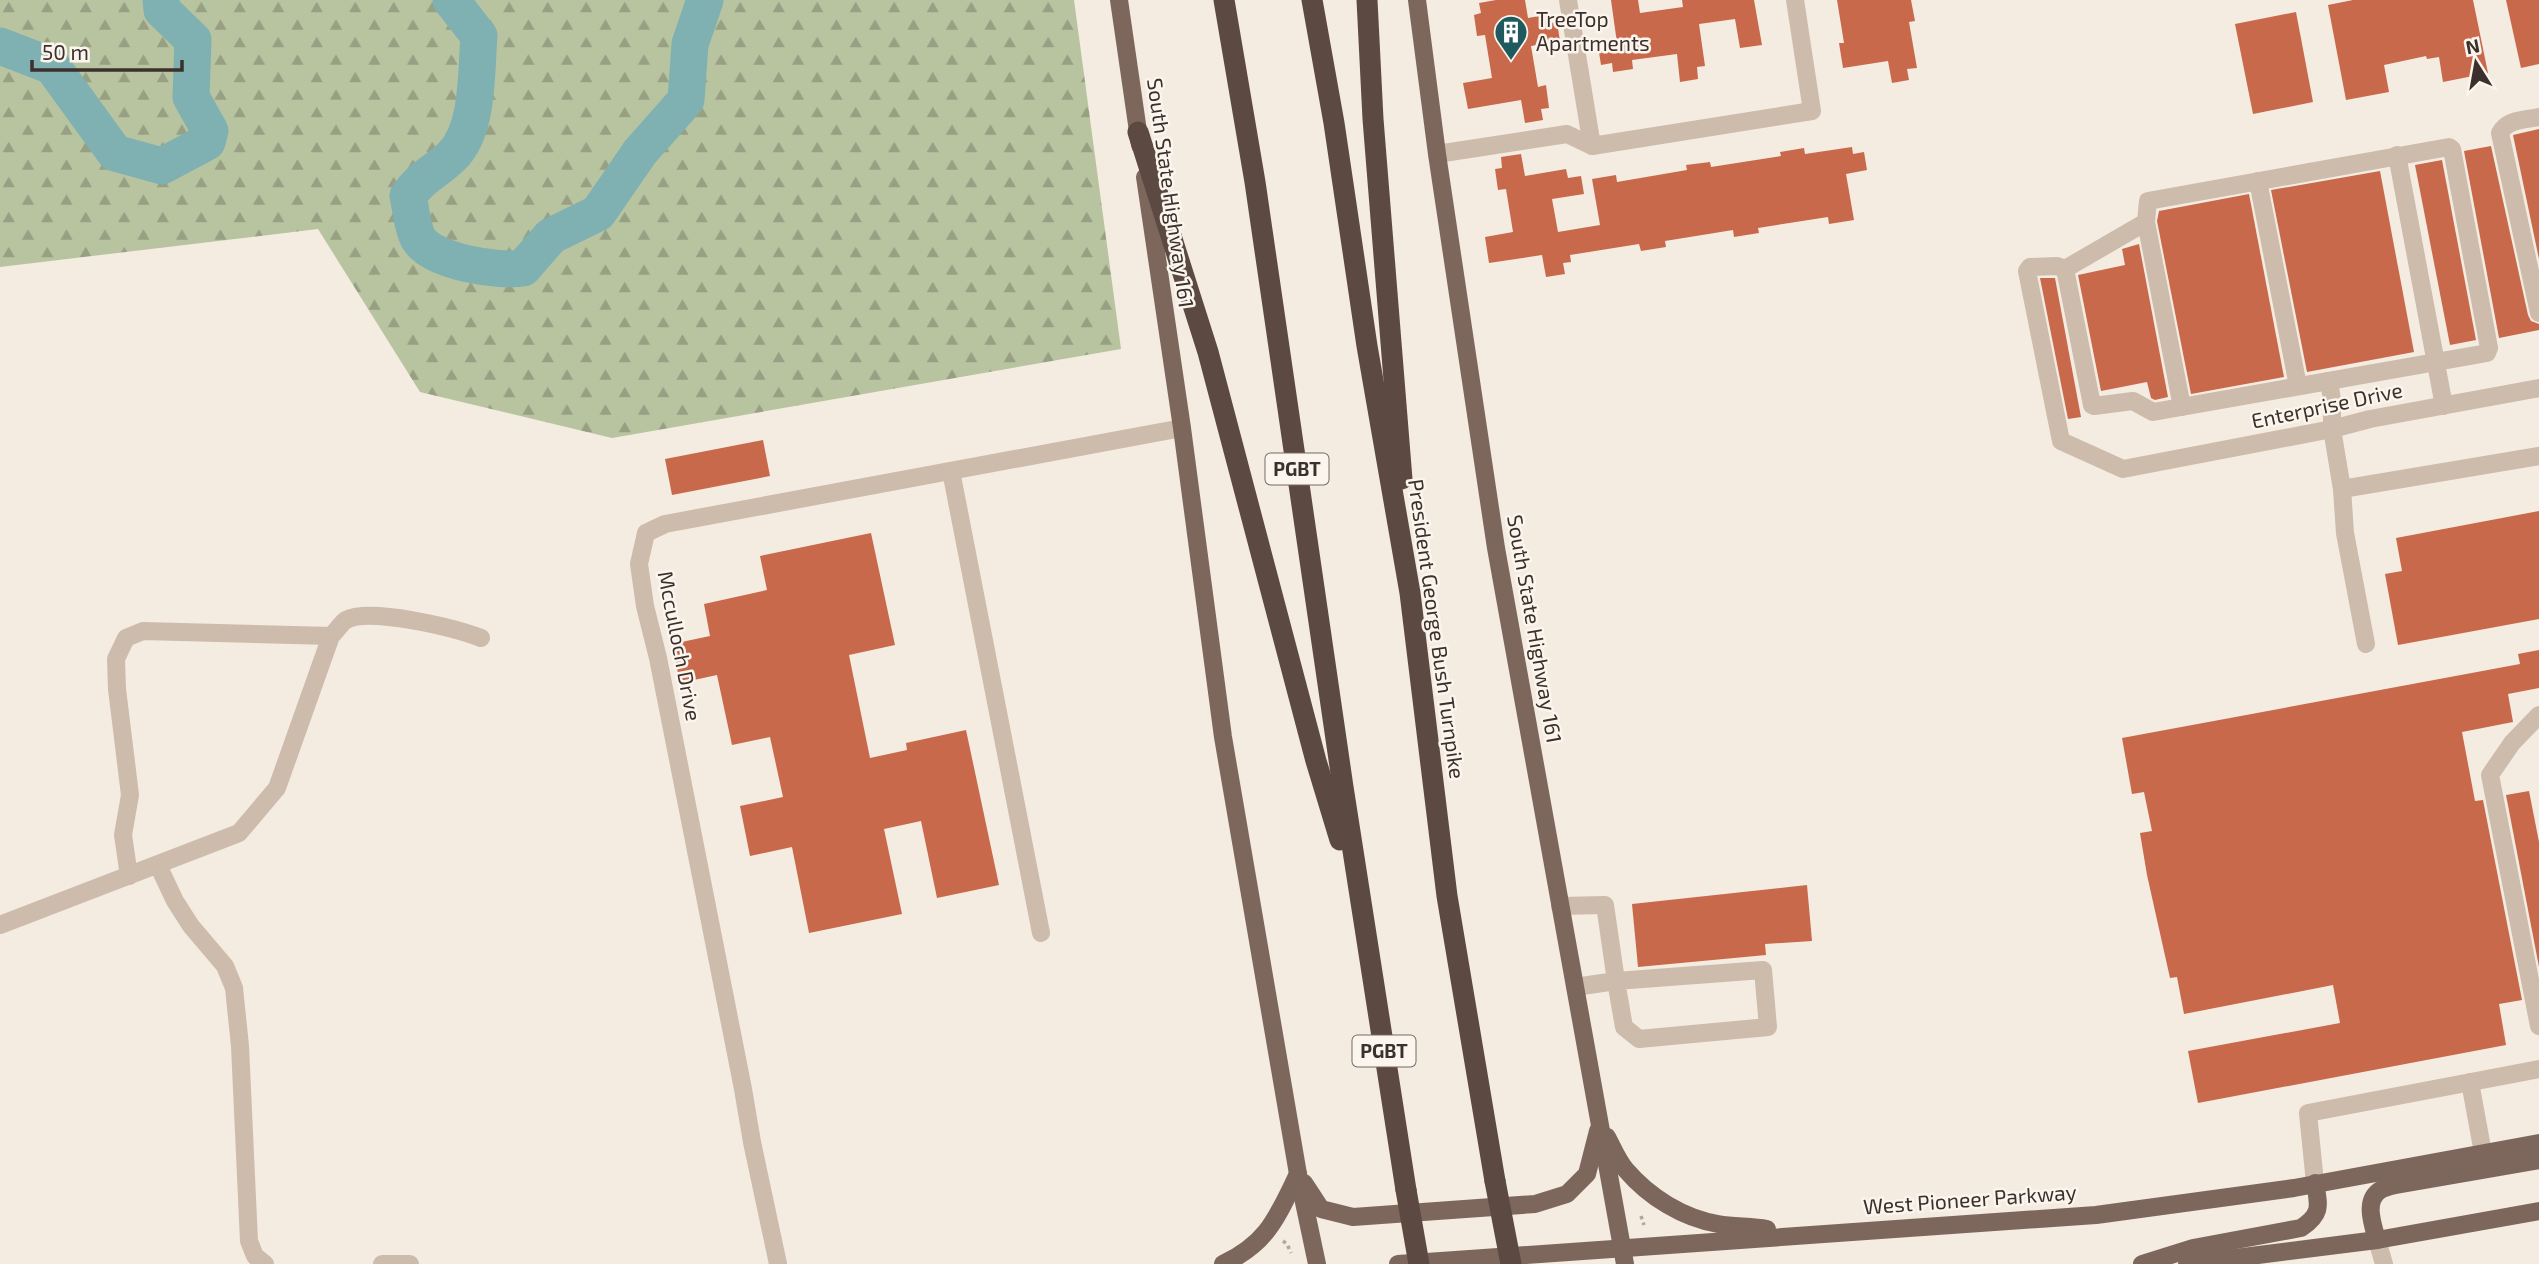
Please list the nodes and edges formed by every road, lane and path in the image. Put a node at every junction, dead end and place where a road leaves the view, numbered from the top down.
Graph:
1 (1119, 0) edge
2 (1224, 0) edge
3 (1312, 0) edge
4 (1367, 0) edge
5 (1417, 0) edge
6 (1568, 0) edge
7 (1795, 0) edge
8 (2539, 117) edge
9 (1138, 132) junction
10 (1592, 146) junction
11 (1437, 154) junction
12 (2398, 155) junction
13 (2258, 181) junction
14 (2146, 222) junction
15 (2065, 269) junction
16 (2539, 313) edge
17 (2436, 362) junction
18 (2329, 381) junction
19 (2298, 386) junction
20 (2539, 388) edge
21 (2444, 406) junction
22 (2182, 407) junction
23 (1182, 428) junction
24 (2332, 429) junction
25 (2539, 456) edge
26 (951, 471) junction
27 (2342, 489) junction
28 (1410, 593) junction
29 (331, 636) junction
30 (481, 638) dead end
31 (2366, 644) dead end
32 (2539, 715) edge
33 (158, 865) junction
34 (129, 876) junction
35 (1560, 906) junction
36 (1362, 912) junction
37 (0, 925) edge
38 (1041, 933) dead end
39 (1616, 981) junction
40 (1575, 987) junction
41 (2539, 1026) edge
42 (2539, 1069) edge
43 (2470, 1082) junction
44 (1600, 1125) junction
45 (2539, 1143) edge
46 (2483, 1153) junction
47 (2539, 1160) edge
48 (1298, 1174) junction
49 (2315, 1184) junction
50 (2539, 1211) edge
51 (1648, 1214) dead end
52 (1641, 1216) junction
53 (1634, 1219) dead end
54 (1644, 1225) dead end
55 (1803, 1234) junction
56 (1277, 1237) dead end
57 (2377, 1240) junction
58 (1291, 1253) dead end
59 (1623, 1256) edge
60 (2270, 1259) edge
61 (265, 1264) edge
62 (382, 1264) edge
63 (410, 1264) edge
64 (778, 1264) edge
65 (1223, 1264) edge
66 (1317, 1264) edge
67 (1398, 1264) edge
68 (1419, 1264) edge
69 (1511, 1264) edge
70 (2142, 1264) edge
71 (2188, 1264) edge
72 (2384, 1264) edge

1 - 9 main road, South State Highway 161
2 - 36 highway, PGBT
3 - 28 highway, President George Bush Turnpike
4 - 28 highway
5 - 11 main road, South State Highway 161
6 - 10 street
7 - 10 street
8 - 16 street
9 - 23 main road, South State Highway 161
9 - 36 highway
10 - 11 street
11 - 35 main road, South State Highway 161
12 - 13 street
12 - 17 street
12 - 17 street
13 - 14 street
13 - 19 street
14 - 15 street
14 - 22 street
15 - 22 street
15 - 24 street, Enterprise Drive
17 - 18 street
17 - 21 street
18 - 19 street
18 - 24 street
19 - 22 street
20 - 21 street, Enterprise Drive
21 - 24 street, Enterprise Drive
23 - 26 street, Mcculloch Drive
23 - 48 main road, South State Highway 161
24 - 27 street
25 - 27 street
26 - 38 street
26 - 64 street, Mcculloch Drive
27 - 31 street
28 - 69 highway, President George Bush Turnpike, bridge
29 - 30 street
29 - 33 street
29 - 34 street
32 - 41 street
33 - 34 street
33 - 61 street
34 - 37 street
35 - 39 street
35 - 40 main road, South State Highway 161
36 - 68 highway, PGBT, bridge
39 - 39 street
39 - 40 street
40 - 44 main road, South State Highway 161
42 - 43 street
43 - 46 street
43 - 49 street
44 - 48 main road
44 - 55 main road
44 - 59 main road, South State Highway 161
45 - 46 main road, West Pioneer Parkway
46 - 49 main road, West Pioneer Parkway
47 - 57 main road
48 - 65 main road
48 - 66 main road, South State Highway 161
49 - 55 main road, West Pioneer Parkway
49 - 70 main road
50 - 57 main road
51 - 52 path
52 - 53 path
52 - 54 path
55 - 59 main road, West Pioneer Parkway
56 - 58 path
57 - 60 main road
57 - 72 street
59 - 67 main road, West Pioneer Parkway
60 - 71 main road
62 - 63 street

